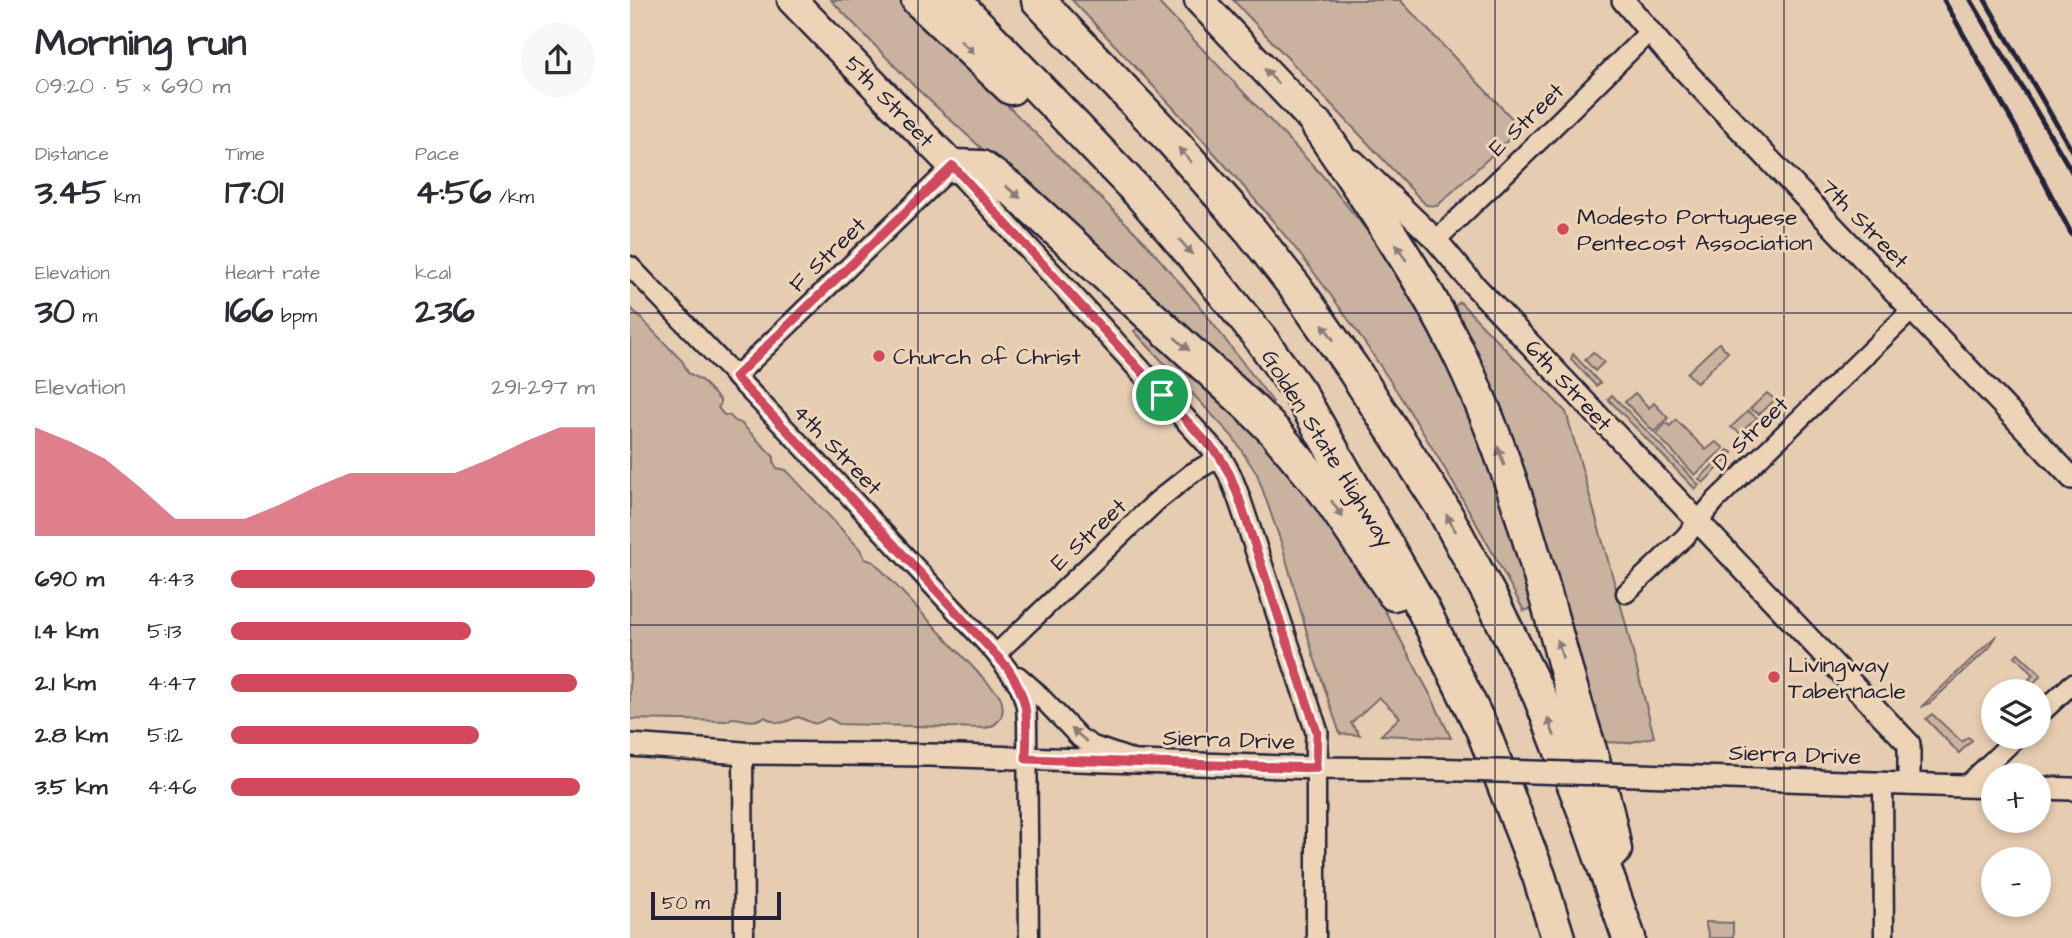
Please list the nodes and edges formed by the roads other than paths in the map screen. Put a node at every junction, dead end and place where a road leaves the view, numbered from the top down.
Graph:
1 (792, 0) edge
2 (918, 0) edge
3 (954, 0) edge
4 (1038, 0) edge
5 (1199, 0) edge
6 (1623, 0) edge
7 (1649, 32) junction
8 (1318, 126) junction
9 (953, 166) junction
10 (1141, 195) junction
11 (1436, 240) junction
12 (630, 266) edge
13 (1912, 310) junction
14 (735, 377) junction
15 (1220, 457) junction
16 (2072, 478) edge
17 (1698, 522) junction
18 (1626, 593) dead end
19 (1002, 661) junction
20 (2072, 684) edge
21 (2051, 704) edge
22 (1483, 731) junction
23 (630, 745) edge
24 (2005, 749) edge
25 (743, 752) junction
26 (1026, 759) junction
27 (1141, 762) junction
28 (1316, 768) junction
29 (1883, 783) junction
30 (1909, 784) junction
31 (1966, 786) junction
32 (1981, 787) edge
33 (2051, 788) edge
34 (2072, 789) edge
35 (1507, 792) junction
36 (1628, 934) edge
37 (744, 938) edge
38 (1029, 938) edge
39 (1316, 938) edge
40 (1539, 938) edge
41 (1558, 938) edge
42 (1884, 938) edge

1 - 9 main road, 5th Street
2 -> 10 highway
3 - 10 highway, Golden State Highway
36 -> 4 highway
8 -> 5 main road, 6th Street
6 - 7 street, 7th Street
7 - 11 street, E Street
7 - 13 street, 7th Street
8 - 11 street, 6th Street
36 -> 8 highway
9 - 14 street, F Street
9 - 15 street, 5th Street
9 -> 22 highway
10 -> 22 highway, Golden State Highway
11 - 17 street, 6th Street
12 - 14 street, 4th Street
13 - 16 street, 7th Street
13 - 17 street, D Street
14 - 19 street, 4th Street
15 - 19 street, E Street
15 - 28 street, 5th Street
17 - 18 street, D Street
17 - 30 street, 6th Street
19 - 26 street, 4th Street
27 -> 19 street, 4th Street
20 - 21 street
22 - 35 highway, Golden State Highway
23 - 25 street, Sierra Drive
24 - 31 street
25 - 26 street, Sierra Drive
25 - 37 street
26 - 27 street, Sierra Drive
26 - 38 street, 4th Street
27 - 28 street, Sierra Drive
28 - 29 street, Sierra Drive, bridge
28 - 39 street
29 - 30 street, Sierra Drive
29 - 42 street
30 - 31 street, Sierra Drive
31 - 32 street, Sierra Drive
33 - 34 street
35 - 40 highway
35 - 41 highway, Golden State Highway

